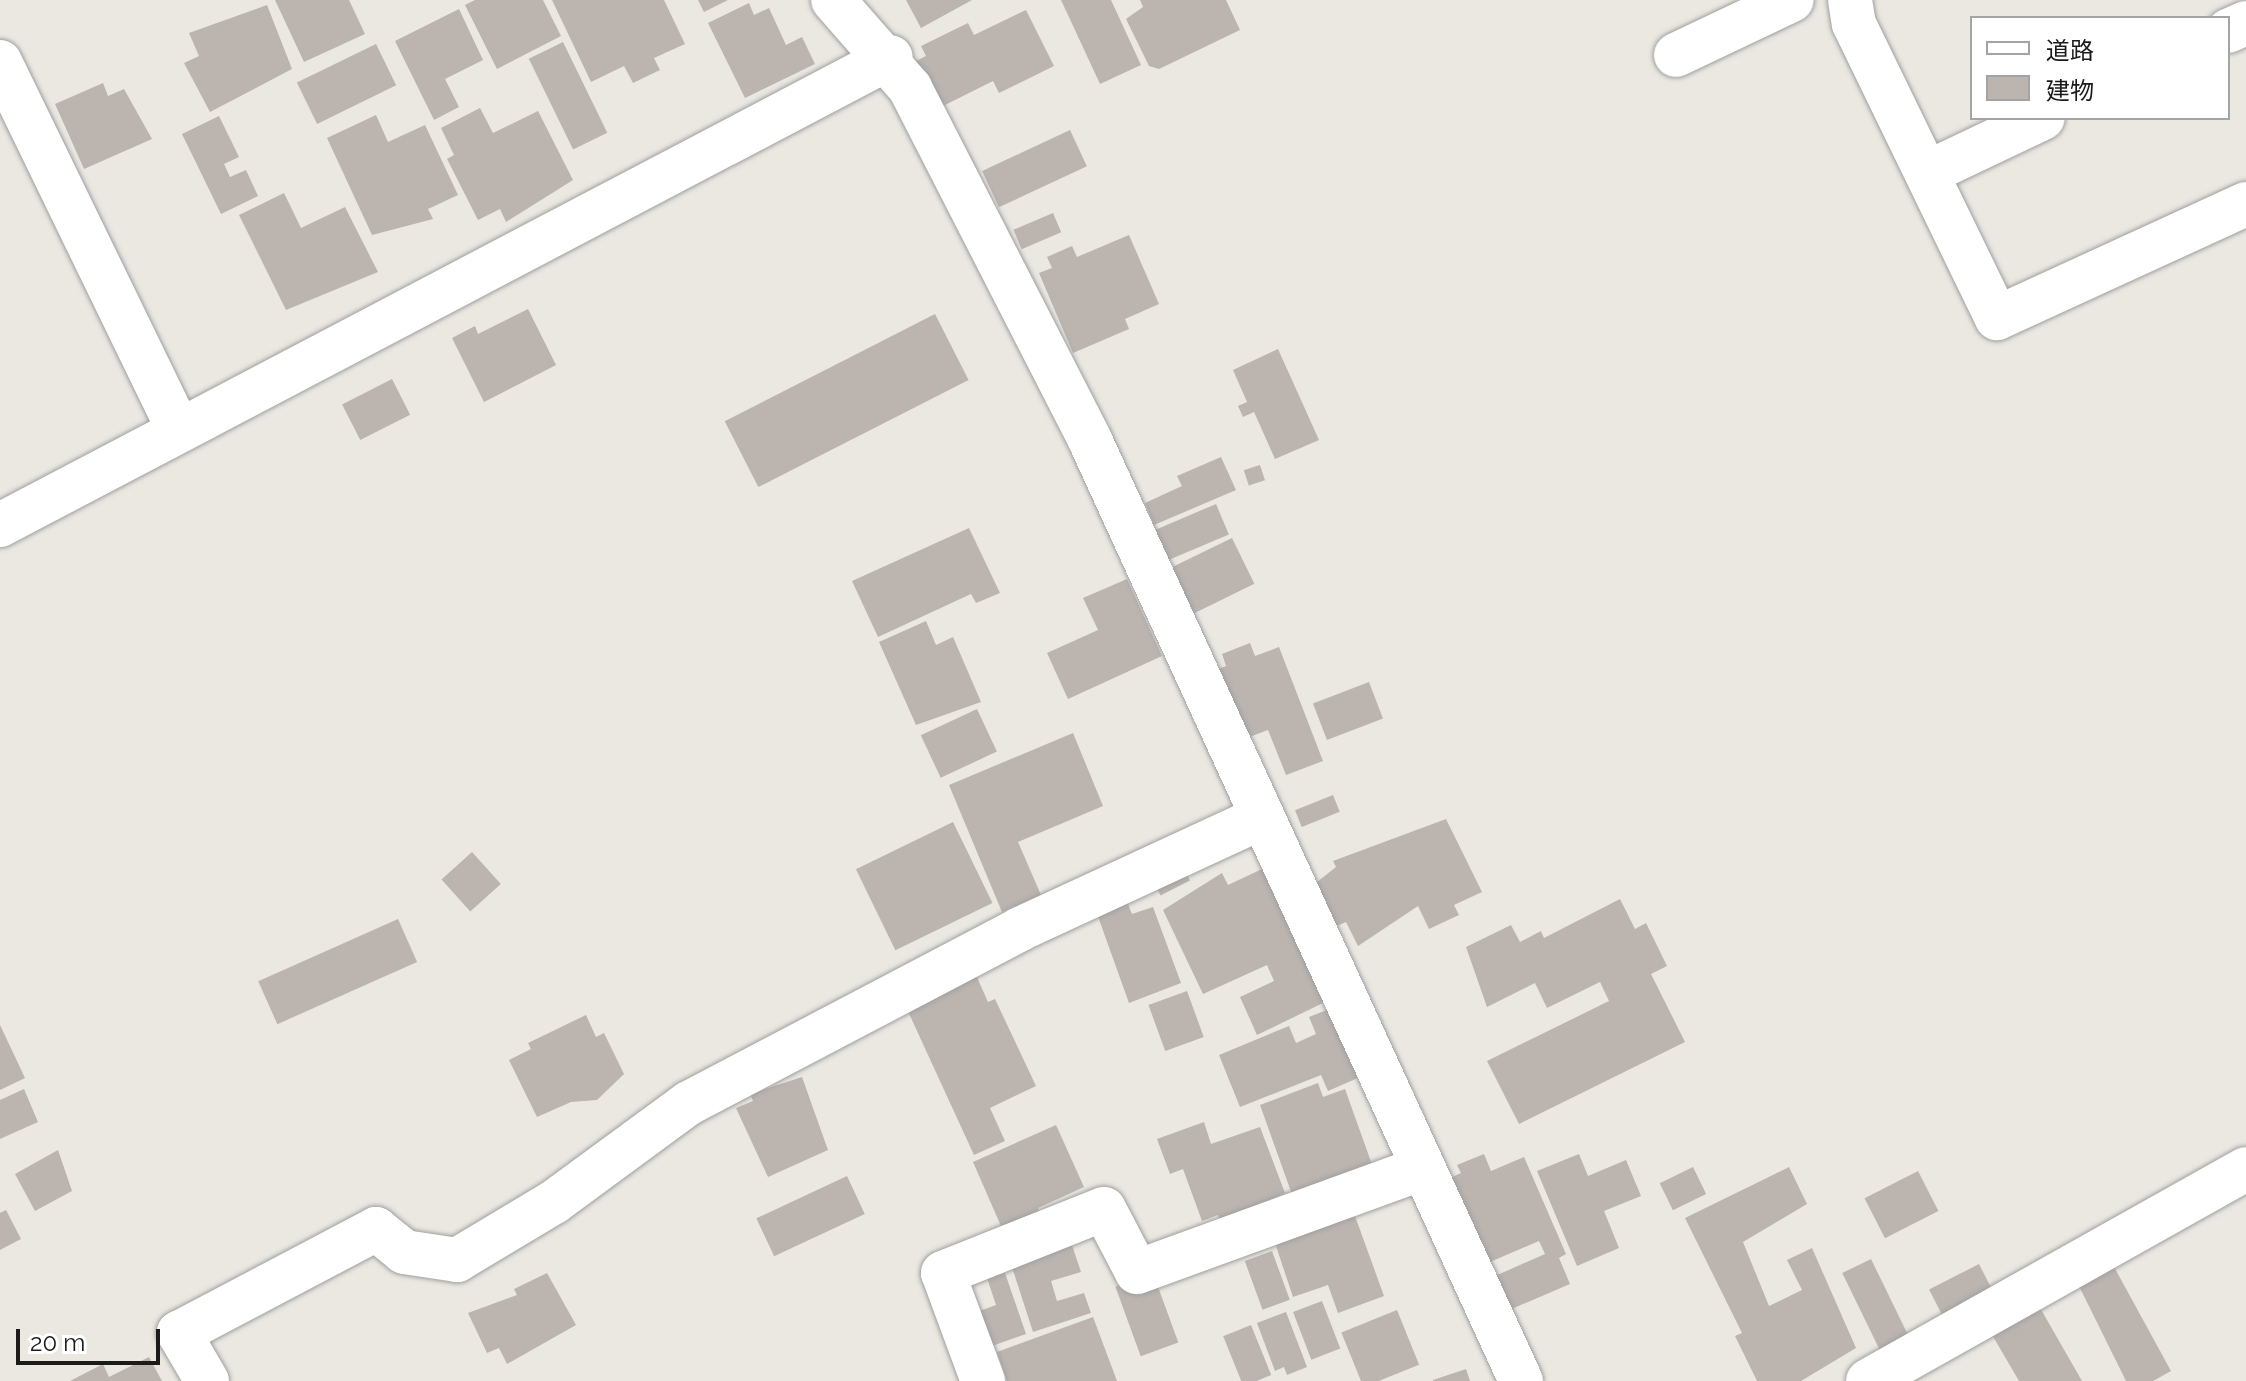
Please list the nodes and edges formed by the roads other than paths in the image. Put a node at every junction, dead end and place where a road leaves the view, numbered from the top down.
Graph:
1 (833, 0) edge
2 (1792, 0) edge
3 (1850, 0) edge
4 (1676, 55) dead end
5 (891, 57) junction
6 (0, 62) edge
7 (2039, 120) edge
8 (1927, 173) junction
9 (2246, 204) edge
10 (178, 428) junction
11 (0, 525) edge
12 (1262, 817) junction
13 (1423, 1168) junction
14 (2246, 1169) edge
15 (207, 1381) edge
16 (983, 1381) edge
17 (1521, 1381) edge
18 (1868, 1381) edge

1 - 5 street
2 - 4 street
3 - 8 street
5 - 10 street
5 - 12 street
6 - 10 street
7 - 8 street
8 - 9 street
10 - 11 street
12 - 13 street
12 - 15 street
13 - 16 street
13 - 17 street
14 - 18 street

